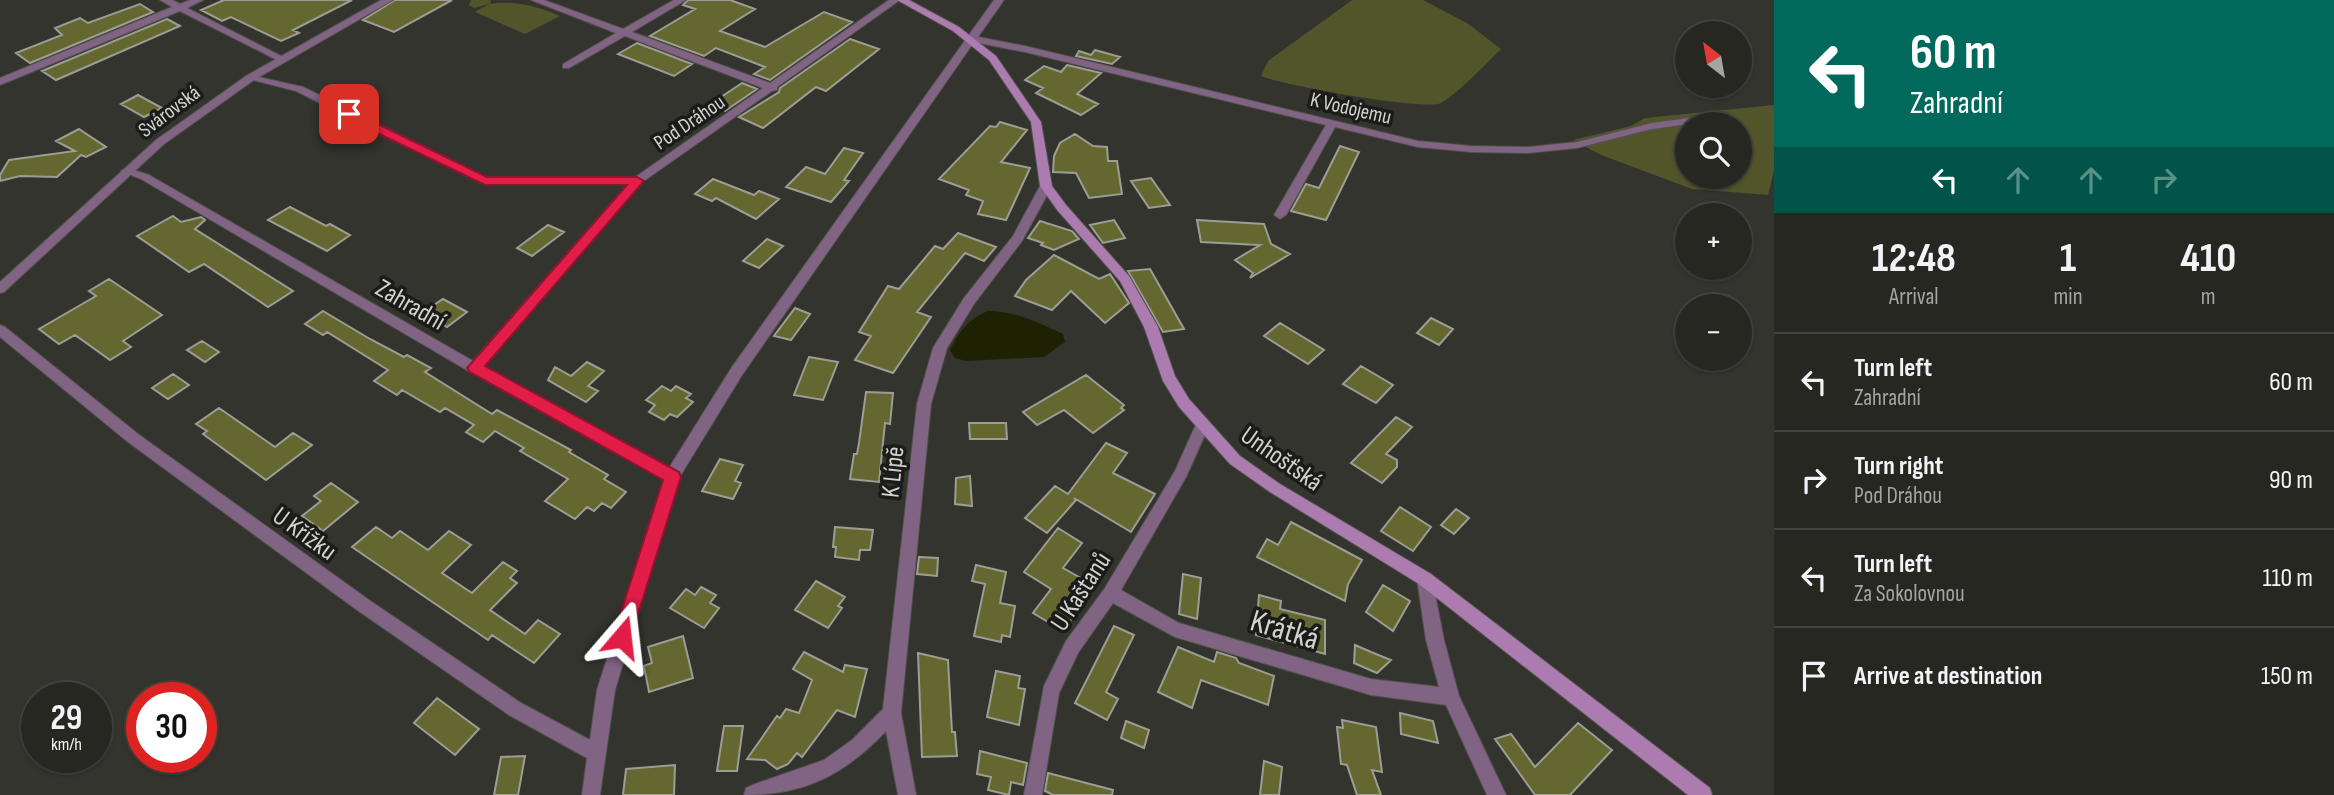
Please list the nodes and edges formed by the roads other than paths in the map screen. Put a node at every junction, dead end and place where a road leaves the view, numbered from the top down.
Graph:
1 (165, 0) edge
2 (198, 0) edge
3 (388, 0) edge
4 (536, 0) edge
5 (681, 0) edge
6 (895, 0) edge
7 (902, 0) edge
8 (999, 0) edge
9 (180, 8) junction
10 (624, 33) junction
11 (972, 39) junction
12 (282, 59) junction
13 (566, 66) dead end
14 (250, 78) junction
15 (0, 82) edge
16 (773, 88) junction
17 (1332, 123) junction
18 (1675, 123) edge
19 (127, 171) junction
20 (637, 181) junction
21 (1046, 186) junction
22 (1280, 215) dead end
23 (0, 289) edge
24 (0, 330) edge
25 (475, 368) junction
26 (1202, 426) junction
27 (673, 477) junction
28 (1425, 579) junction
29 (1111, 593) junction
30 (1451, 697) junction
31 (892, 713) junction
32 (596, 753) junction
33 (591, 795) edge
34 (753, 795) edge
35 (907, 795) edge
36 (1033, 795) edge
37 (1497, 795) edge
38 (1703, 795) edge

1 - 9 street
2 - 9 street
3 - 12 street, Svárovská
4 - 10 street
5 - 10 street
6 - 16 street, Pod Dráhou
7 - 11 main road, Unhošťská
8 - 11 street
9 - 12 street
9 - 15 street
10 - 13 street
10 - 16 street
11 - 17 street, K Vodojemu
11 - 21 main road, Unhošťská
11 - 27 street
12 - 14 street, Svárovská
14 - 19 street, Svárovská
14 - 20 street
16 - 20 street, Pod Dráhou
17 - 18 street, K Vodojemu
17 - 22 street
19 - 23 street, Svárovská
19 - 25 street, Zahradní
20 - 25 street, Pod Dráhou
21 - 26 main road, Unhošťská
21 - 31 street, K Lípě
24 - 32 street, U Křížku
25 - 27 street, Zahradní
26 - 28 main road, Unhošťská
26 - 29 street, U Kaštanů
27 - 32 street
28 - 30 street
28 - 38 main road, Unhošťská
29 - 30 street, Krátká
29 - 36 street, U Kaštanů
30 - 37 street
31 - 34 street
31 - 35 street, K Lípě
32 - 33 street

